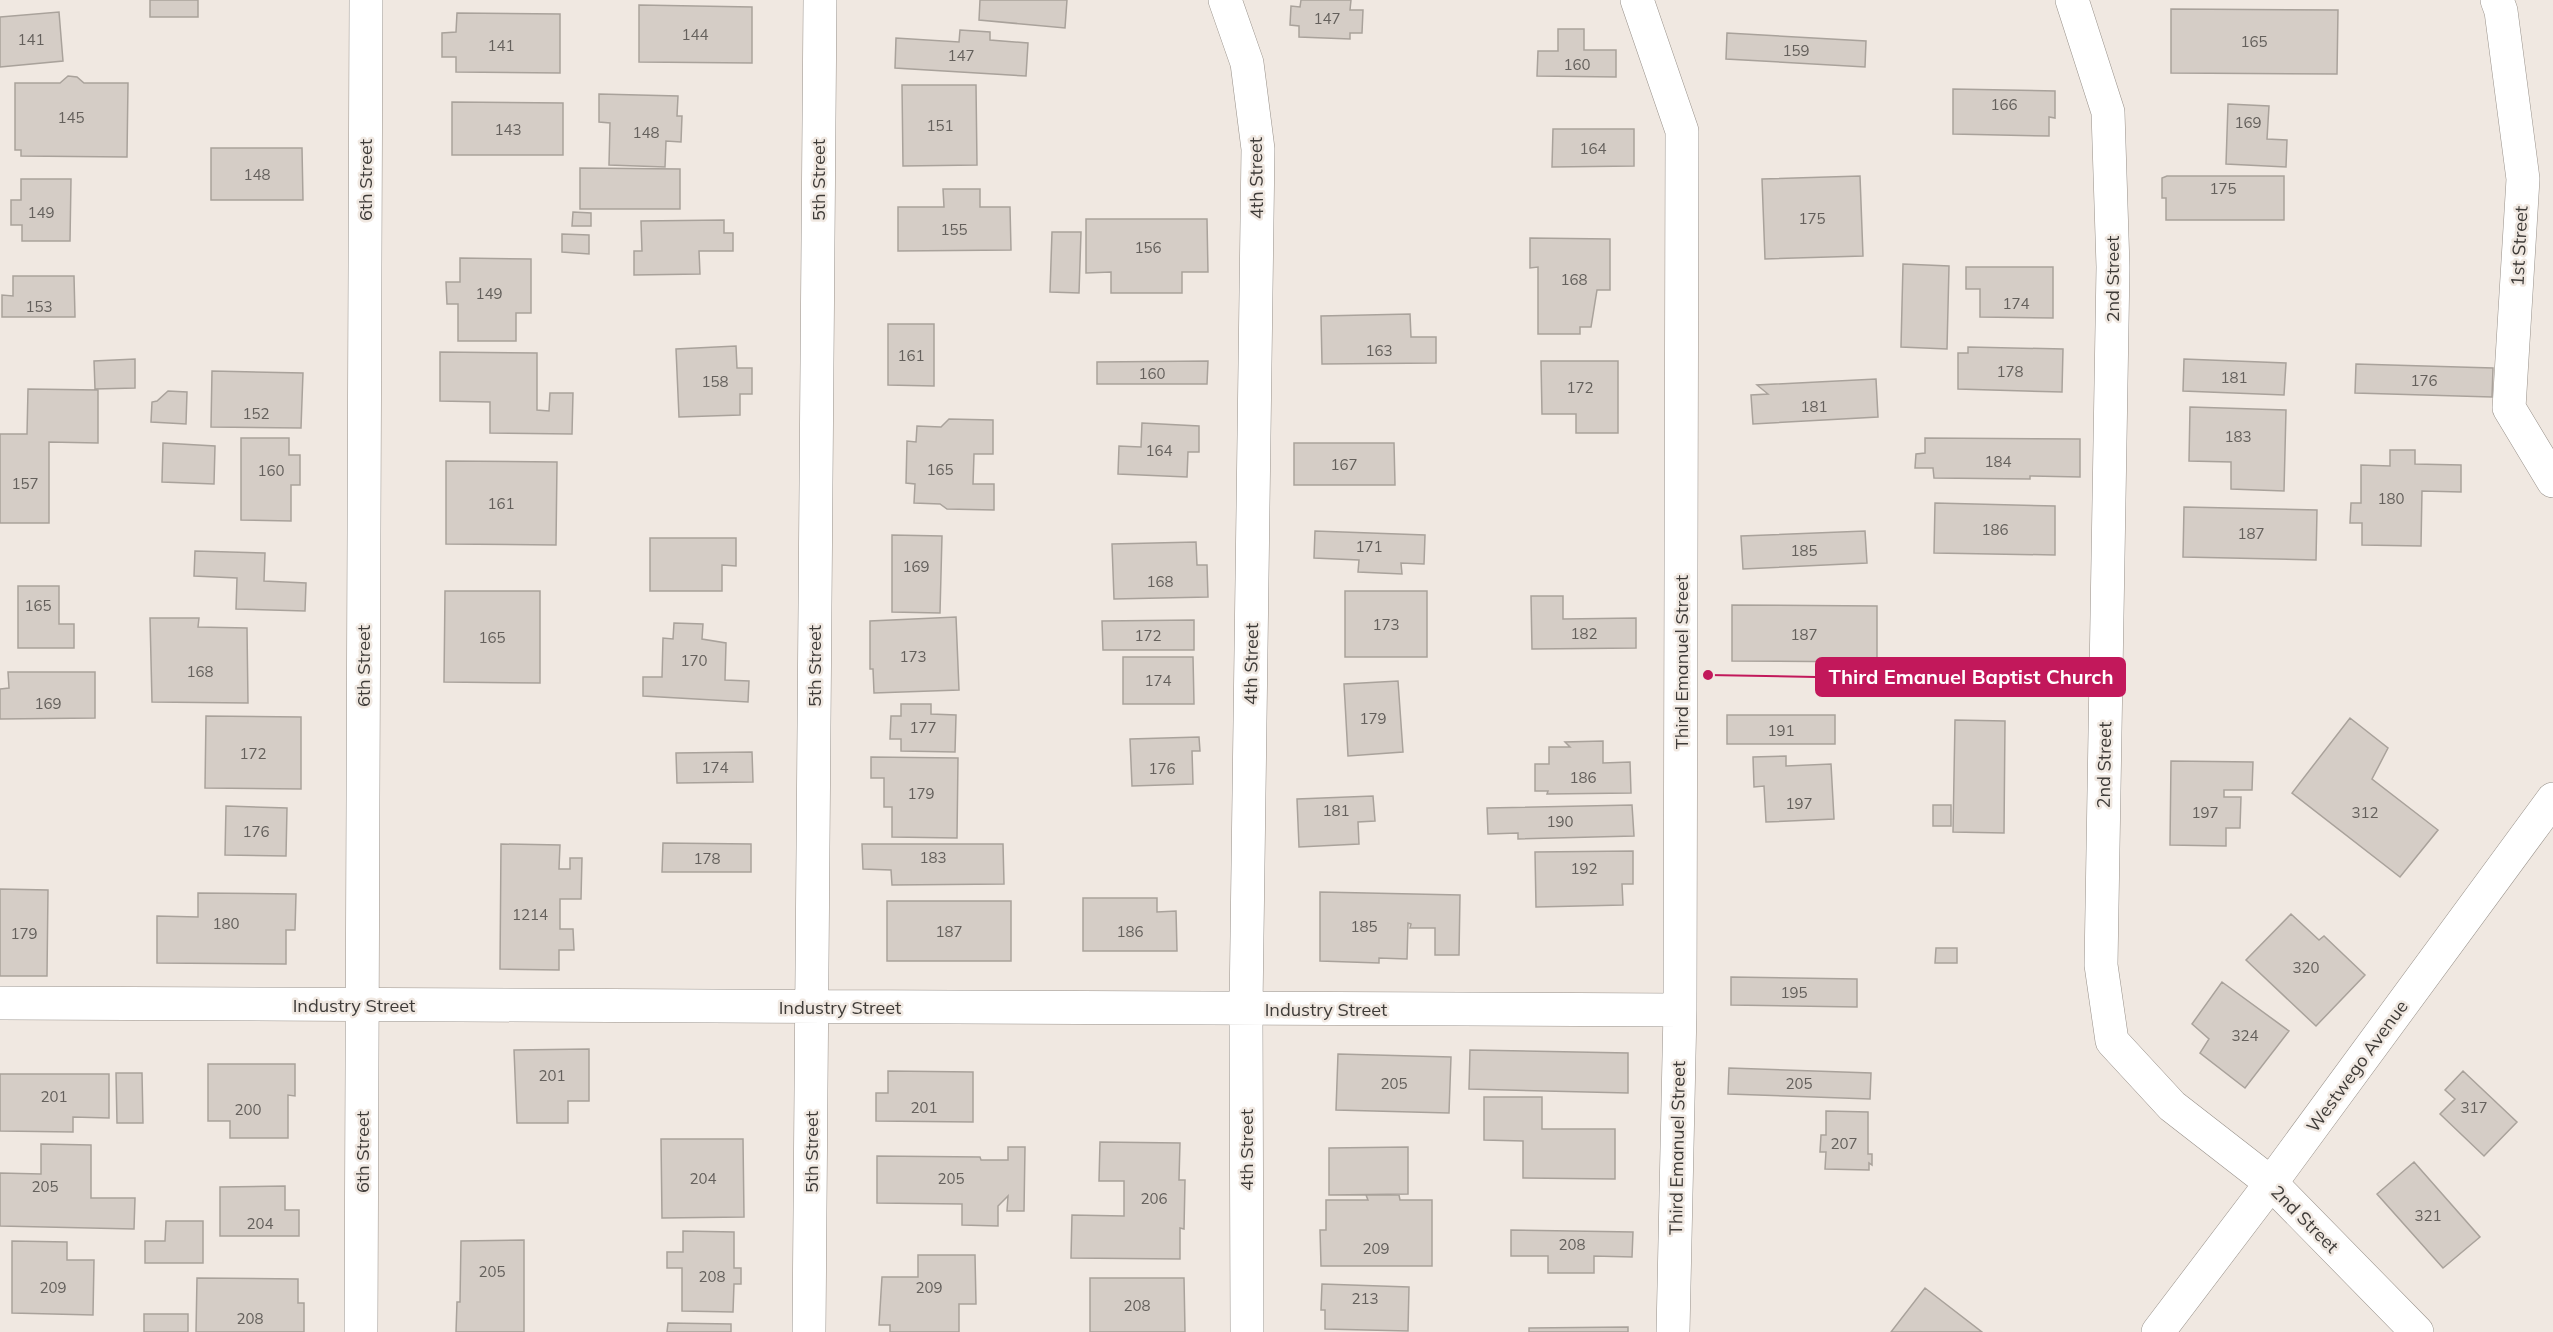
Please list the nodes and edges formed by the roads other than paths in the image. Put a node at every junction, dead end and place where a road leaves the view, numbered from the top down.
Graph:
1 (366, 0) edge
2 (820, 0) edge
3 (1225, 0) edge
4 (1637, 0) edge
5 (2072, 0) edge
6 (2497, 0) edge
7 (2553, 481) edge
8 (2553, 799) edge
9 (0, 1004) edge
10 (362, 1005) junction
11 (811, 1007) junction
12 (1246, 1008) junction
13 (1680, 1010) junction
14 (2271, 1183) junction
15 (361, 1332) edge
16 (810, 1332) edge
17 (1247, 1332) edge
18 (1673, 1332) edge
19 (2158, 1332) edge
20 (2417, 1332) edge

1 - 10 street, 6th Street
2 - 11 street, 5th Street
3 - 12 street, 4th Street
4 - 13 street, Third Emanuel Street
5 - 14 street, 2nd Street
6 - 7 street, 1st Street
8 - 14 street, Westwego Avenue
9 - 10 street, Industry Street
10 - 11 street, Industry Street
10 - 15 street, 6th Street
11 - 12 street, Industry Street
11 - 16 street, 5th Street
12 - 13 street, Industry Street
12 - 17 street, 4th Street
13 - 18 street, Third Emanuel Street
14 - 19 street, Westwego Avenue
14 - 20 street, 2nd Street

